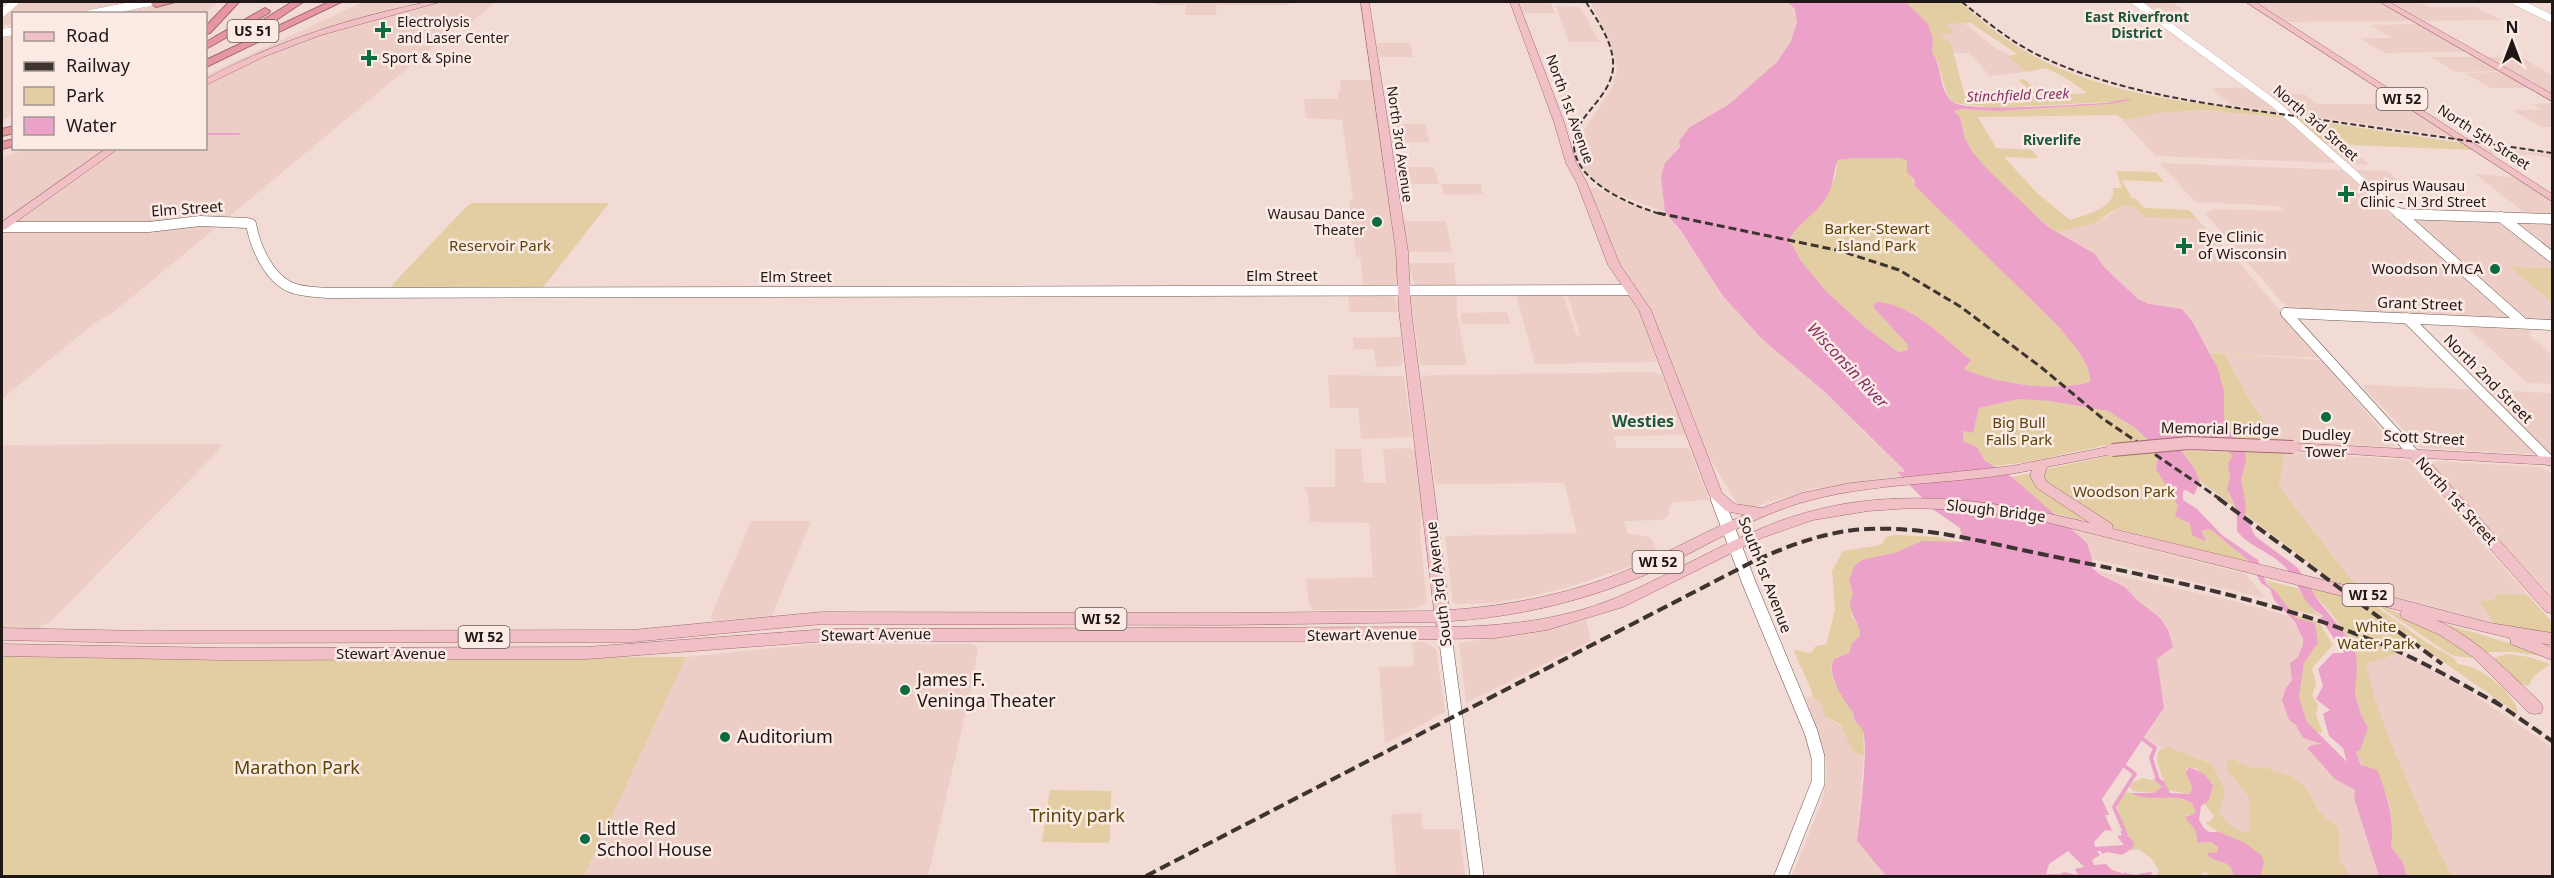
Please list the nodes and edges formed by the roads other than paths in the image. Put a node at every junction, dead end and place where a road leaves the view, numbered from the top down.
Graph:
1 (15, 2) edge
2 (161, 2) edge
3 (234, 2) edge
4 (278, 2) edge
5 (297, 2) edge
6 (337, 2) edge
7 (436, 2) edge
8 (1365, 2) edge
9 (1514, 2) edge
10 (2136, 2) edge
11 (2250, 2) edge
12 (2384, 2) edge
13 (2517, 2) edge
14 (2, 12) edge
15 (102, 12) edge
16 (117, 12) edge
17 (2553, 19) edge
18 (344, 26) junction
19 (207, 30) edge
20 (207, 45) edge
21 (207, 57) edge
22 (207, 64) edge
23 (207, 82) edge
24 (207, 88) edge
25 (2553, 98) edge
26 (105, 152) edge
27 (86, 166) junction
28 (2553, 198) edge
29 (2399, 214) junction
30 (2501, 217) junction
31 (2, 218) edge
32 (2551, 219) edge
33 (2, 227) edge
34 (2553, 258) edge
35 (1631, 290) junction
36 (1405, 291) junction
37 (2286, 313) joint
38 (2406, 318) junction
39 (2523, 323) junction
40 (2553, 325) edge
41 (2293, 447) joint
42 (2414, 454) junction
43 (2551, 461) edge
44 (2042, 465) junction
45 (1716, 495) junction
46 (1762, 512) junction
47 (1728, 528) junction
48 (2122, 535) junction
49 (1735, 546) junction
50 (2380, 599) junction
51 (2553, 608) edge
52 (1442, 616) junction
53 (2490, 629) junction
54 (2, 634) edge
55 (1445, 634) junction
56 (2553, 639) edge
57 (2, 650) edge
58 (2553, 654) edge
59 (2535, 708) dead end
60 (1477, 876) edge
61 (1780, 876) edge

1 - 14 street
2 - 15 street
2 - 16 street
3 - 19 highway
4 - 20 highway, US 51
5 - 21 highway, US 51
6 - 22 highway
7 - 18 main road
8 - 36 main road, North 3rd Avenue
9 - 35 main road, North 1st Avenue
10 - 29 street, North 3rd Street
11 - 28 main road, North 5th Street / WI 52
12 - 25 main road
13 - 17 street
18 - 23 main road
18 - 24 main road
26 - 27 main road
27 - 31 main road
27 - 33 main road
29 - 30 street
29 - 39 street, North 3rd Street
30 - 32 street
30 - 34 street
33 - 36 street, Elm Street
35 - 36 street, Elm Street
35 - 45 main road, South 1st Avenue
36 - 52 main road, South 3rd Avenue
37 - 38 street, Grant Street
37 - 42 street, North 1st Street
38 - 39 street, Grant Street
38 - 43 street, North 2nd Street
39 - 40 street, Grant Street
41 - 42 main road, Scott Street / WI 52
41 - 44 main road, Memorial Bridge / WI 52, bridge
42 - 43 main road, Scott Street / WI 52
42 - 51 main road, North 1st Street
44 - 46 main road, WI 52
44 - 48 main road
45 - 46 main road
45 - 47 street, South 1st Avenue
46 - 47 main road, WI 52
47 - 49 street, South 1st Avenue
47 - 52 main road, Stewart Avenue / WI 52
48 - 49 main road, Slough Bridge / WI 52
48 - 50 main road, WI 52
49 - 55 main road, Stewart Avenue / WI 52
49 - 61 street, South 1st Avenue
50 - 53 main road, WI 52
50 - 59 main road
52 - 54 main road, Stewart Avenue / WI 52
52 - 55 main road, South 3rd Avenue
53 - 56 main road
53 - 58 main road, WI 52
55 - 57 main road, Stewart Avenue / WI 52
55 - 60 street, South 3rd Avenue

